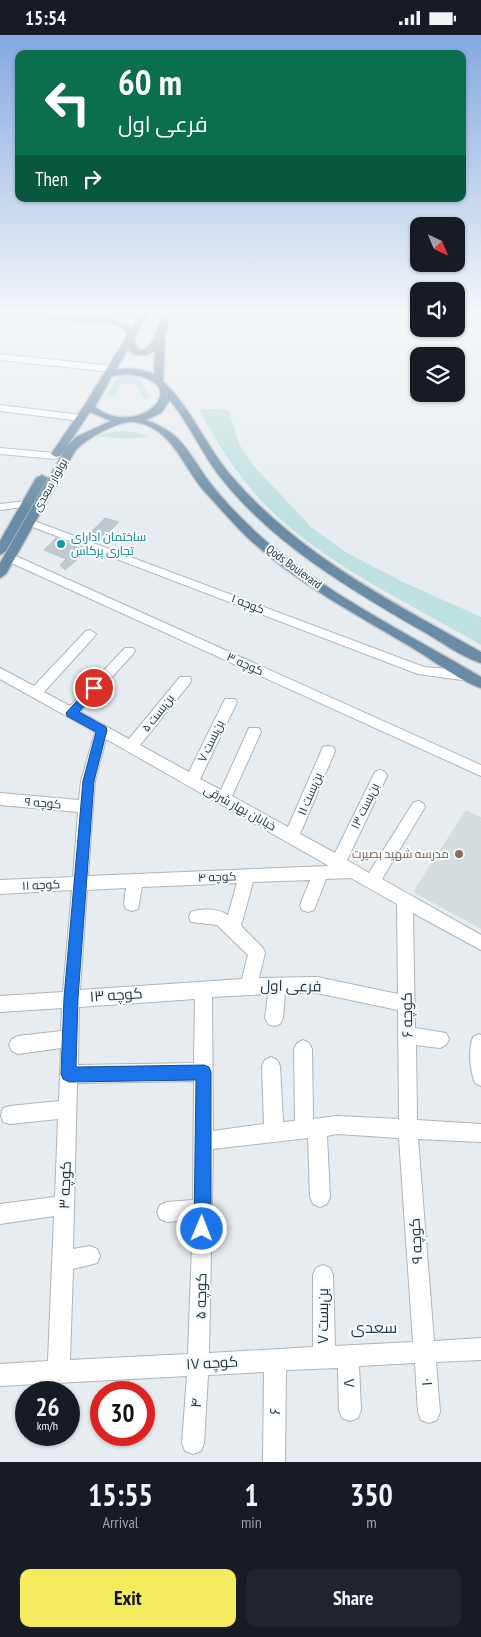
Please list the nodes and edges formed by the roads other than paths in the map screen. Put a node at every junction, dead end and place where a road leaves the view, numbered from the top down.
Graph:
1 (104, 382) edge
2 (157, 382) edge
3 (162, 382) edge
4 (162, 385) junction
5 (89, 406) junction
6 (0, 408) edge
7 (80, 418) junction
8 (135, 419) junction
9 (121, 420) junction
10 (0, 451) edge
11 (55, 457) junction
12 (0, 507) edge
13 (0, 513) edge
14 (26, 513) junction
15 (5, 554) edge
16 (0, 574) edge
17 (90, 634) dead end
18 (129, 651) dead end
19 (481, 658) edge
20 (0, 673) edge
21 (469, 677) junction
22 (185, 679) dead end
23 (481, 683) edge
24 (35, 693) junction
25 (230, 702) dead end
26 (71, 713) junction
27 (102, 730) junction
28 (254, 732) dead end
29 (131, 747) junction
30 (328, 751) dead end
31 (481, 771) edge
32 (380, 776) dead end
33 (192, 781) junction
34 (0, 799) edge
35 (224, 799) junction
36 (87, 807) junction
37 (418, 807) dead end
38 (292, 837) junction
39 (338, 863) junction
40 (353, 871) junction
41 (320, 873) junction
42 (247, 876) junction
43 (136, 880) junction
44 (372, 882) junction
45 (82, 883) junction
46 (0, 887) edge
47 (405, 900) junction
48 (132, 904) dead end
49 (308, 905) dead end
50 (197, 917) dead end
51 (232, 928) junction
52 (481, 943) edge
53 (278, 985) junction
54 (249, 986) junction
55 (203, 989) junction
56 (71, 998) junction
57 (0, 1004) edge
58 (406, 1004) junction
59 (274, 1018) dead end
60 (407, 1035) junction
61 (70, 1038) junction
62 (440, 1039) dead end
63 (479, 1043) dead end
64 (18, 1045) dead end
65 (302, 1049) dead end
66 (272, 1066) dead end
67 (204, 1072) junction
68 (69, 1074) junction
69 (481, 1077) edge
70 (68, 1109) junction
71 (10, 1115) dead end
72 (310, 1128) junction
73 (408, 1130) junction
74 (274, 1133) junction
75 (481, 1133) edge
76 (204, 1141) junction
77 (320, 1197) dead end
78 (65, 1205) junction
79 (203, 1209) junction
80 (167, 1212) dead end
81 (0, 1214) edge
82 (90, 1256) dead end
83 (63, 1261) junction
84 (323, 1275) dead end
85 (481, 1349) edge
86 (425, 1351) junction
87 (348, 1356) junction
88 (324, 1357) junction
89 (275, 1360) junction
90 (199, 1364) junction
91 (59, 1372) junction
92 (0, 1375) edge
93 (350, 1411) dead end
94 (429, 1413) dead end
95 (193, 1443) dead end
96 (274, 1462) edge

1 - 5 main road
2 - 4 main road
3 - 4 main road
4 - 8 main road
4 - 19 main road, Qods Boulevard
5 - 7 main road, بولوار سعدی
5 - 9 main road
6 - 7 street
7 - 11 main road, بولوار سعدی
8 - 9 main road
8 - 21 main road, Qods Boulevard
9 - 14 main road, بولوار سعدی
10 - 11 street
11 - 14 main road, بولوار سعدی
12 - 14 street
13 - 14 street
14 - 15 main road, بولوار سعدی
14 - 21 street, کوچه ۱
15 - 16 main road, بولوار سعدی
15 - 31 street, کوچه ۳
17 - 24 street
18 - 26 street
20 - 24 street, خیابان بهار شرقی
21 - 23 main road, Qods Boulevard
22 - 29 street, بن‌بست ۵
24 - 26 street, خیابان بهار شرقی
25 - 33 street, بن‌بست ۷
26 - 27 street, خیابان بهار شرقی
27 - 29 street, خیابان بهار شرقی
27 - 36 street, کوچه ۳
28 - 35 street
29 - 33 street, خیابان بهار شرقی
30 - 38 street, بن‌بست ۱۱
32 - 39 street, بن‌بست ۱۳
33 - 35 street, خیابان بهار شرقی
34 - 36 street, کوچه ۹
35 - 38 street, خیابان بهار شرقی
36 - 45 street, کوچه ۳
37 - 44 street
38 - 39 street, خیابان بهار شرقی
39 - 40 street, خیابان بهار شرقی
40 - 41 street, کوچه ۴
40 - 44 street, خیابان بهار شرقی
41 - 42 street, کوچه ۴
41 - 49 street
42 - 43 street, کوچه ۴
42 - 51 street
43 - 45 street, کوچه ۴
43 - 48 street
44 - 47 street, خیابان بهار شرقی
45 - 46 street, کوچه ۱۱
45 - 56 street, کوچه ۳
47 - 52 street, خیابان بهار شرقی
47 - 58 street, کوچه ۶
50 - 51 street
51 - 54 street
53 - 54 street, فرعی اول
53 - 58 street, فرعی اول
53 - 59 street
54 - 55 street, فرعی اول
55 - 56 street, کوچه ۱۳
55 - 67 street, کوچه ۵
56 - 57 street, کوچه ۱۳
56 - 61 street, کوچه ۳
58 - 60 street, کوچه ۶
60 - 62 street
60 - 73 street, کوچه ۶
61 - 64 street
61 - 68 street, کوچه ۳
63 - 69 street
65 - 72 street
66 - 74 street
67 - 68 street
67 - 76 street, کوچه ۵
68 - 70 street, کوچه ۳
70 - 71 street
70 - 78 street, کوچه ۳
72 - 73 street
72 - 74 street
72 - 77 street
73 - 75 street
73 - 86 street, کوچه ۹
74 - 76 street
76 - 79 street, کوچه ۵
78 - 81 street
78 - 83 street, کوچه ۳
79 - 80 street
79 - 90 street, کوچه ۵
82 - 83 street
83 - 91 street, کوچه ۳
84 - 88 street, بن‌بست ۷
85 - 86 street, کوچه ۱۷
86 - 87 street, کوچه ۱۷
86 - 94 street, ۱۰
87 - 88 street, کوچه ۱۷
87 - 93 street, ۸
88 - 89 street, کوچه ۱۷
89 - 90 street, کوچه ۱۷
89 - 96 street, ۶
90 - 91 street, کوچه ۱۷
90 - 95 street, ۴
91 - 92 street, کوچه ۱۷

